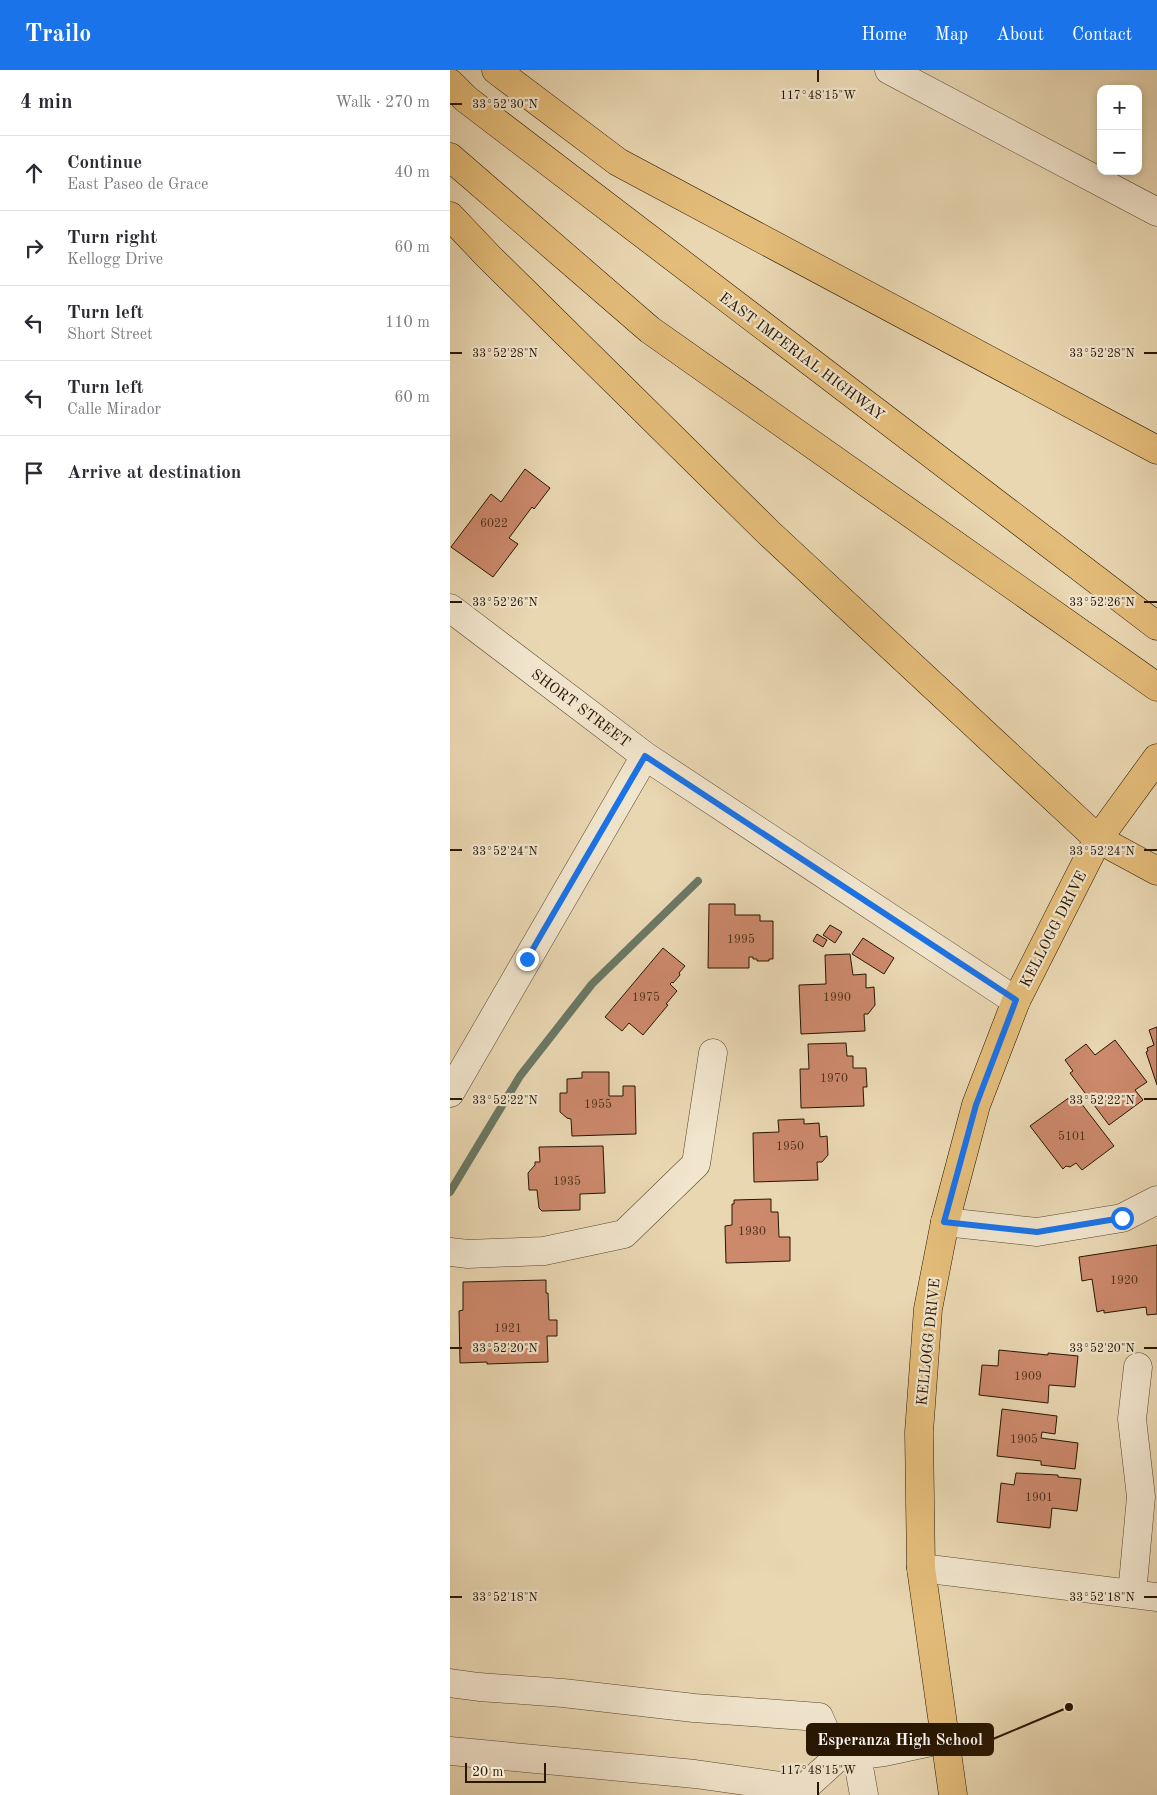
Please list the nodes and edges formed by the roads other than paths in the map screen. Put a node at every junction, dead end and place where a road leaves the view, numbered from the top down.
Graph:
1 (496, 70) edge
2 (889, 70) edge
3 (450, 83) edge
4 (450, 157) edge
5 (1157, 212) edge
6 (450, 216) edge
7 (1157, 450) edge
8 (450, 608) edge
9 (1149, 620) edge
10 (1157, 687) edge
11 (645, 756) junction
12 (1157, 758) edge
13 (1098, 839) junction
14 (1157, 871) edge
15 (1016, 1000) junction
16 (712, 1053) dead end
17 (450, 1093) edge
18 (1157, 1200) edge
19 (944, 1222) junction
20 (450, 1252) edge
21 (1138, 1367) dead end
22 (921, 1568) junction
23 (1144, 1596) edge
24 (450, 1683) edge
25 (945, 1740) junction
26 (450, 1751) edge
27 (847, 1757) junction
28 (864, 1795) edge
29 (953, 1795) edge

1 - 7 main road
2 - 5 street
3 - 9 main road, EAST IMPERIAL HIGHWAY
4 - 10 main road
6 - 13 main road
8 - 11 street, SHORT STREET
11 - 15 street, SHORT STREET
11 - 17 street
12 - 13 main road, KELLOGG DRIVE
13 - 14 main road
13 - 15 main road, KELLOGG DRIVE
15 - 19 main road, KELLOGG DRIVE
16 - 20 street
18 - 19 street
19 - 22 main road, KELLOGG DRIVE
21 - 23 street
22 - 23 street
22 - 25 main road, KELLOGG DRIVE
24 - 27 street
25 - 27 street
25 - 29 main road, KELLOGG DRIVE
26 - 27 street
27 - 28 street

